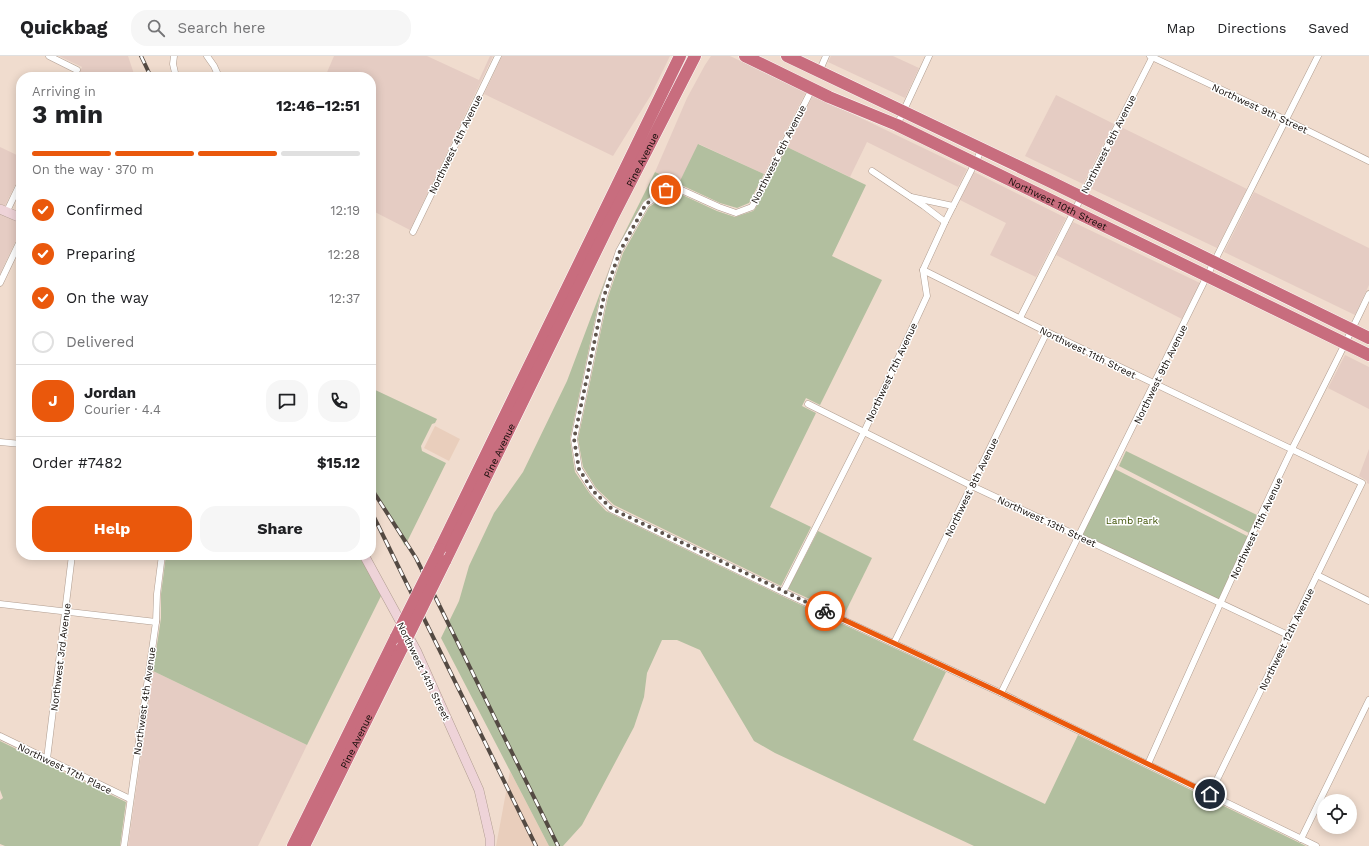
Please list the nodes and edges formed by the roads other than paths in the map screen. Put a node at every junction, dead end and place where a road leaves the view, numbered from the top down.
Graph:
1 (49, 56) edge
2 (174, 56) edge
3 (206, 56) edge
4 (498, 56) edge
5 (680, 56) edge
6 (696, 56) edge
7 (745, 56) edge
8 (787, 56) edge
9 (826, 56) edge
10 (929, 56) edge
11 (1152, 56) edge
12 (1318, 56) edge
13 (77, 70) dead end
14 (175, 72) edge
15 (216, 72) edge
16 (819, 72) junction
17 (812, 89) junction
18 (903, 111) junction
19 (1286, 120) junction
20 (897, 125) junction
21 (982, 149) junction
22 (1369, 161) edge
23 (975, 162) junction
24 (872, 171) dead end
25 (16, 190) edge
26 (909, 196) junction
27 (1081, 197) junction
28 (953, 206) junction
29 (3, 210) edge
30 (1074, 211) junction
31 (16, 216) edge
32 (945, 222) junction
33 (413, 232) dead end
34 (16, 249) edge
35 (1214, 263) junction
36 (923, 270) junction
37 (1208, 276) junction
38 (0, 283) edge
39 (1369, 294) edge
40 (1020, 318) junction
41 (1352, 330) junction
42 (1047, 332) junction
43 (1369, 338) edge
44 (1346, 344) junction
45 (1369, 355) edge
46 (1155, 384) junction
47 (808, 404) dead end
48 (864, 432) junction
49 (0, 442) edge
50 (16, 444) edge
51 (1292, 450) junction
52 (1362, 483) joint
53 (972, 486) junction
54 (1080, 537) junction
55 (71, 560) edge
56 (161, 560) edge
57 (367, 560) edge
58 (1317, 575) junction
59 (783, 592) junction
60 (1369, 601) edge
61 (1221, 602) junction
62 (0, 604) edge
63 (65, 611) junction
64 (156, 622) junction
65 (1288, 635) junction
66 (894, 643) junction
67 (1001, 693) junction
68 (1369, 700) edge
69 (0, 736) edge
70 (47, 759) junction
71 (1148, 764) junction
72 (1210, 794) junction
73 (130, 799) junction
74 (1301, 839) junction
75 (124, 846) edge
76 (293, 846) edge
77 (304, 846) edge
78 (490, 846) edge
79 (1316, 846) edge

1 - 13 street
2 - 14 street
3 - 15 street
4 - 33 street, Northwest 4th Avenue
5 - 76 highway, Pine Avenue, bridge
6 - 77 highway, Pine Avenue, bridge
7 - 17 highway, Northwest 10th Street
8 - 16 highway, Northwest 10th Street
9 - 16 street
10 - 18 street
11 - 19 street, Northwest 9th Street
11 - 27 street, Northwest 8th Avenue
12 - 19 street, Northwest 9th Avenue
16 - 18 highway, Northwest 10th Street
17 - 20 highway, Northwest 10th Street
17 - 59 street, Northwest 6th Avenue
18 - 20 street
18 - 21 highway, Northwest 10th Street
19 - 22 street, Northwest 9th Street
19 - 35 street, Northwest 9th Avenue
20 - 23 highway, Northwest 10th Street
21 - 23 street
21 - 27 highway, Northwest 10th Street
23 - 28 street
23 - 30 highway, Northwest 10th Street
24 - 26 street
25 - 29 street
26 - 28 street
26 - 32 street
27 - 30 street, Northwest 8th Avenue
27 - 35 highway, Northwest 10th Street
28 - 32 street
29 - 31 street
30 - 37 highway, Northwest 10th Street
30 - 40 street, Northwest 8th Avenue
32 - 36 street
34 - 38 street
35 - 37 street, Northwest 9th Avenue
35 - 41 highway, Northwest 10th Street
36 - 40 street, Northwest 11th Street
36 - 48 street, Northwest 7th Avenue
37 - 44 highway, Northwest 10th Street
37 - 46 street, Northwest 9th Avenue
39 - 41 street, Northwest 11th Avenue
40 - 42 street, Northwest 11th Street
41 - 43 highway, Northwest 10th Street
41 - 44 street, Northwest 11th Avenue
42 - 46 street, Northwest 11th Street
42 - 53 street, Northwest 8th Avenue
44 - 45 highway, Northwest 10th Street
44 - 51 street, Northwest 11th Avenue
46 - 51 street, Northwest 11th Street
46 - 54 street, Northwest 9th Avenue
47 - 48 street, Northwest 13th Street
48 - 53 street, Northwest 13th Street
48 - 59 street, Northwest 7th Avenue
49 - 50 street
51 - 52 street, Northwest 11th Street
51 - 61 street, Northwest 11th Avenue
52 - 58 street, Northwest 12th Avenue
53 - 54 street, Northwest 13th Street
53 - 66 street, Northwest 8th Avenue
54 - 61 street, Northwest 13th Street
54 - 67 street, Northwest 9th Avenue
55 - 63 street, Northwest 3rd Avenue
56 - 64 street, Northwest 4th Avenue
57 - 78 street, Northwest 14th Street
58 - 60 street
58 - 65 street, Northwest 12th Avenue
59 - 66 street
61 - 65 street, Northwest 13th Street
61 - 71 street, Northwest 11th Avenue
62 - 63 street
63 - 64 street
63 - 70 street, Northwest 3rd Avenue
64 - 73 street, Northwest 4th Avenue
65 - 72 street, Northwest 12th Avenue
66 - 67 street
67 - 71 street
68 - 74 street
69 - 70 street, Northwest 17th Place
70 - 73 street, Northwest 17th Place
71 - 72 street
72 - 74 street
73 - 75 street, Northwest 4th Avenue
74 - 79 street

